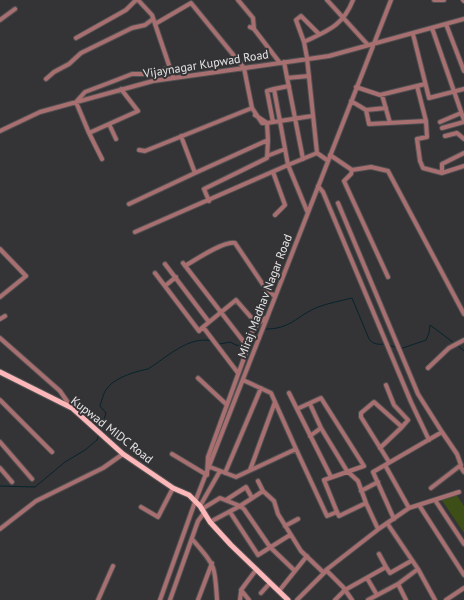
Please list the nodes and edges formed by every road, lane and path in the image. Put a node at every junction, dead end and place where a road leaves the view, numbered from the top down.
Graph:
1 (137, 0) edge
2 (238, 0) edge
3 (327, 0) edge
4 (353, 0) edge
5 (391, 0) edge
6 (434, 0) edge
7 (444, 0) edge
8 (15, 9) dead end
9 (153, 19) junction
10 (344, 19) junction
11 (0, 20) edge
12 (464, 20) edge
13 (155, 24) junction
14 (446, 24) junction
15 (432, 28) junction
16 (318, 34) junction
17 (413, 34) junction
18 (76, 38) dead end
19 (304, 42) junction
20 (371, 45) junction
21 (307, 58) junction
22 (282, 62) junction
23 (244, 68) junction
24 (166, 69) dead end
25 (464, 71) edge
26 (309, 76) junction
27 (173, 77) junction
28 (287, 78) junction
29 (46, 79) dead end
30 (425, 84) junction
31 (289, 86) junction
32 (417, 86) junction
33 (356, 87) junction
34 (121, 89) junction
35 (274, 89) junction
36 (464, 89) edge
37 (453, 92) junction
38 (382, 95) junction
39 (76, 102) junction
40 (351, 102) junction
41 (252, 108) junction
42 (386, 108) junction
43 (366, 110) junction
44 (462, 114) edge
45 (312, 116) junction
46 (295, 119) junction
47 (280, 121) junction
48 (426, 121) junction
49 (464, 121) edge
50 (273, 122) junction
51 (440, 122) dead end
52 (267, 123) junction
53 (390, 123) junction
54 (109, 124) junction
55 (442, 128) dead end
56 (0, 131) edge
57 (89, 133) junction
58 (181, 136) junction
59 (445, 136) dead end
60 (116, 139) dead end
61 (268, 140) junction
62 (464, 140) edge
63 (285, 149) junction
64 (139, 150) dead end
65 (317, 153) junction
66 (464, 153) edge
67 (330, 155) junction
68 (267, 156) junction
69 (102, 159) dead end
70 (302, 159) junction
71 (327, 160) junction
72 (288, 165) junction
73 (464, 166) edge
74 (352, 170) junction
75 (273, 172) junction
76 (195, 173) junction
77 (442, 173) junction
78 (318, 186) junction
79 (209, 201) junction
80 (338, 203) dead end
81 (129, 204) dead end
82 (308, 212) junction
83 (275, 215) dead end
84 (134, 232) dead end
85 (0, 249) edge
86 (165, 264) dead end
87 (155, 273) dead end
88 (388, 276) dead end
89 (176, 277) junction
90 (165, 286) junction
91 (275, 296) junction
92 (0, 297) edge
93 (221, 311) junction
94 (464, 314) edge
95 (5, 316) dead end
96 (267, 318) junction
97 (0, 319) edge
98 (209, 322) junction
99 (256, 323) junction
100 (203, 327) junction
101 (0, 338) edge
102 (464, 340) edge
103 (248, 347) junction
104 (428, 368) dead end
105 (0, 372) edge
106 (238, 373) junction
107 (198, 378) dead end
108 (243, 380) junction
109 (386, 385) dead end
110 (261, 388) junction
111 (289, 393) dead end
112 (0, 400) edge
113 (275, 402) junction
114 (226, 404) junction
115 (310, 404) junction
116 (72, 408) junction
117 (297, 409) junction
118 (402, 427) junction
119 (321, 428) junction
120 (442, 432) junction
121 (310, 436) junction
122 (429, 440) junction
123 (0, 442) edge
124 (380, 448) junction
125 (296, 449) junction
126 (52, 452) dead end
127 (123, 454) junction
128 (172, 454) dead end
129 (387, 463) junction
130 (460, 466) junction
131 (210, 467) junction
132 (0, 468) edge
133 (250, 470) junction
134 (220, 471) junction
135 (347, 471) junction
136 (225, 472) junction
137 (464, 472) edge
138 (207, 475) junction
139 (331, 477) junction
140 (32, 479) dead end
141 (258, 481) dead end
142 (12, 482) dead end
143 (378, 482) junction
144 (173, 488) junction
145 (431, 488) dead end
146 (263, 491) junction
147 (361, 491) junction
148 (459, 492) dead end
149 (252, 498) junction
150 (226, 500) junction
151 (435, 500) junction
152 (366, 503) junction
153 (419, 505) junction
154 (240, 506) junction
155 (141, 507) dead end
156 (200, 507) junction
157 (409, 508) junction
158 (230, 512) junction
159 (337, 512) junction
160 (298, 519) dead end
161 (394, 519) junction
162 (210, 522) junction
163 (387, 523) junction
164 (285, 526) junction
165 (0, 529) edge
166 (378, 530) junction
167 (290, 535) junction
168 (192, 540) junction
169 (464, 544) edge
170 (270, 548) junction
171 (379, 554) dead end
172 (307, 556) junction
173 (411, 561) junction
174 (212, 563) junction
175 (113, 566) dead end
176 (386, 567) junction
177 (418, 569) junction
178 (256, 570) junction
179 (295, 571) junction
180 (325, 572) junction
181 (464, 575) edge
182 (367, 578) junction
183 (270, 583) junction
184 (398, 584) junction
185 (464, 588) edge
186 (345, 590) junction
187 (278, 591) junction
188 (241, 592) junction
189 (261, 593) dead end
190 (378, 595) junction
191 (98, 600) edge
192 (160, 600) edge
193 (170, 600) edge
194 (198, 600) edge
195 (217, 600) edge
196 (240, 600) edge
197 (249, 600) edge
198 (288, 600) edge
199 (297, 600) edge
200 (335, 600) edge
201 (352, 600) edge
202 (368, 600) edge
203 (382, 600) edge
204 (406, 600) edge
205 (435, 600) edge
206 (446, 600) edge

1 - 9 street
1 - 18 street
2 - 22 street
3 - 10 street
4 - 10 street
5 - 20 street, Miraj Madhav Nagar Road
6 - 7 street
8 - 11 street
9 - 13 street
9 - 29 street
10 - 16 street
10 - 20 street
12 - 14 street, Vijaynagar Kupwad Road
13 - 23 street
13 - 27 street
14 - 15 street, Vijaynagar Kupwad Road
14 - 25 street
15 - 17 street, Vijaynagar Kupwad Road
15 - 37 street
16 - 19 street
16 - 19 street
17 - 20 street, Vijaynagar Kupwad Road
17 - 30 street
19 - 21 street
20 - 21 street, Vijaynagar Kupwad Road
20 - 33 street, Miraj Madhav Nagar Road
21 - 22 street, Vijaynagar Kupwad Road
21 - 26 street
22 - 23 street, Vijaynagar Kupwad Road
22 - 28 street
23 - 27 street, Vijaynagar Kupwad Road
23 - 41 street
24 - 39 street
26 - 28 street
26 - 45 street
27 - 34 street, Vijaynagar Kupwad Road
28 - 31 street
30 - 32 street
30 - 37 street
31 - 35 street
31 - 46 street
32 - 38 street
32 - 48 street
33 - 38 street
33 - 40 street, Miraj Madhav Nagar Road
34 - 39 street, Vijaynagar Kupwad Road
34 - 54 street
35 - 47 street
35 - 50 street
36 - 37 street
37 - 44 street
38 - 42 street
39 - 56 street, Vijaynagar Kupwad Road
39 - 57 street
40 - 43 street
40 - 67 street, Miraj Madhav Nagar Road
41 - 52 street
41 - 58 street
42 - 43 street
42 - 53 street
43 - 53 street
44 - 49 street
44 - 51 street
45 - 46 street
45 - 65 street
46 - 47 street
46 - 70 street
47 - 50 street
47 - 63 street
48 - 53 street
48 - 77 street
49 - 55 street
50 - 52 street
52 - 61 street
54 - 57 street
54 - 60 street
57 - 69 street
58 - 64 street
58 - 76 street
59 - 62 street
61 - 68 street
61 - 76 street
63 - 68 street
63 - 72 street
65 - 70 street
65 - 71 street
66 - 77 street
67 - 71 street, Miraj Madhav Nagar Road
67 - 74 street
68 - 79 street
70 - 72 street
71 - 78 street, Miraj Madhav Nagar Road
72 - 75 street
72 - 82 street
73 - 77 street
74 - 88 street
74 - 94 street
75 - 79 street
75 - 83 street
76 - 81 street
78 - 82 street, Miraj Madhav Nagar Road
78 - 122 street
79 - 84 street
80 - 120 street
82 - 91 street, Miraj Madhav Nagar Road
85 - 92 street
86 - 89 street
87 - 90 street
89 - 90 street
89 - 98 street
90 - 100 street
91 - 93 street
91 - 96 street, Miraj Madhav Nagar Road
93 - 98 street
93 - 99 street
93 - 103 street
95 - 97 street
96 - 99 street
96 - 108 street, Miraj Madhav Nagar Road
98 - 100 street
99 - 103 street
100 - 106 street
101 - 116 street
102 - 104 street
103 - 106 street
105 - 116 main road, Kupwad MIDC Road
106 - 114 street
107 - 114 street
108 - 110 street
108 - 131 street, Miraj Madhav Nagar Road
109 - 118 street
110 - 113 street
110 - 136 street
111 - 117 street
112 - 126 street
113 - 125 street
113 - 133 street
114 - 138 street
115 - 117 street
115 - 119 street
115 - 135 street
116 - 127 main road, Kupwad MIDC Road
117 - 121 street
118 - 124 street
118 - 124 street
119 - 121 street
119 - 135 street
120 - 122 street
120 - 130 street
121 - 139 street
122 - 129 street
123 - 140 street
124 - 129 street
125 - 133 street
125 - 159 street
127 - 144 main road, Kupwad MIDC Road
127 - 165 street
128 - 138 street
129 - 143 street
129 - 157 street
130 - 137 street
130 - 145 street
131 - 134 street
131 - 138 street, Miraj Madhav Nagar Road
132 - 142 street
133 - 136 street
134 - 136 street
134 - 156 street
135 - 139 street
135 - 147 street
138 - 156 street, Miraj Madhav Nagar Road
139 - 159 street
141 - 146 street
143 - 147 street
143 - 161 street
144 - 155 street
144 - 156 main road, Kupwad MIDC Road
146 - 149 street
146 - 164 street
147 - 152 street
148 - 151 street
149 - 150 street
149 - 154 street
150 - 154 street
150 - 156 street
151 - 153 street
151 - 169 street
152 - 159 street
152 - 166 street
153 - 157 street
153 - 181 street
154 - 158 street
154 - 170 street
156 - 162 main road, Kupwad MIDC Road
156 - 168 street
156 - 192 street, Miraj Madhav Nagar Road
157 - 161 street
158 - 162 street
158 - 170 street
160 - 164 street
161 - 163 street
162 - 178 main road, Kupwad MIDC Road
163 - 166 street
163 - 173 street
164 - 167 street
166 - 180 street
167 - 170 street
167 - 172 street
168 - 174 street
168 - 193 street
170 - 179 street
171 - 176 street
172 - 179 street
172 - 180 street
173 - 176 street
173 - 177 street
174 - 194 street
174 - 195 street
175 - 191 street
176 - 182 street
177 - 184 street
177 - 205 street
178 - 183 main road, Kupwad MIDC Road
178 - 188 street
179 - 187 street
180 - 186 street
180 - 199 street
182 - 186 street
182 - 190 street
183 - 187 main road, Kupwad MIDC Road
183 - 189 street
184 - 190 street
184 - 204 street
185 - 206 street
186 - 200 street
186 - 201 street
187 - 198 main road, Kupwad MIDC Road
188 - 196 street
188 - 197 street
190 - 202 street
190 - 203 street

